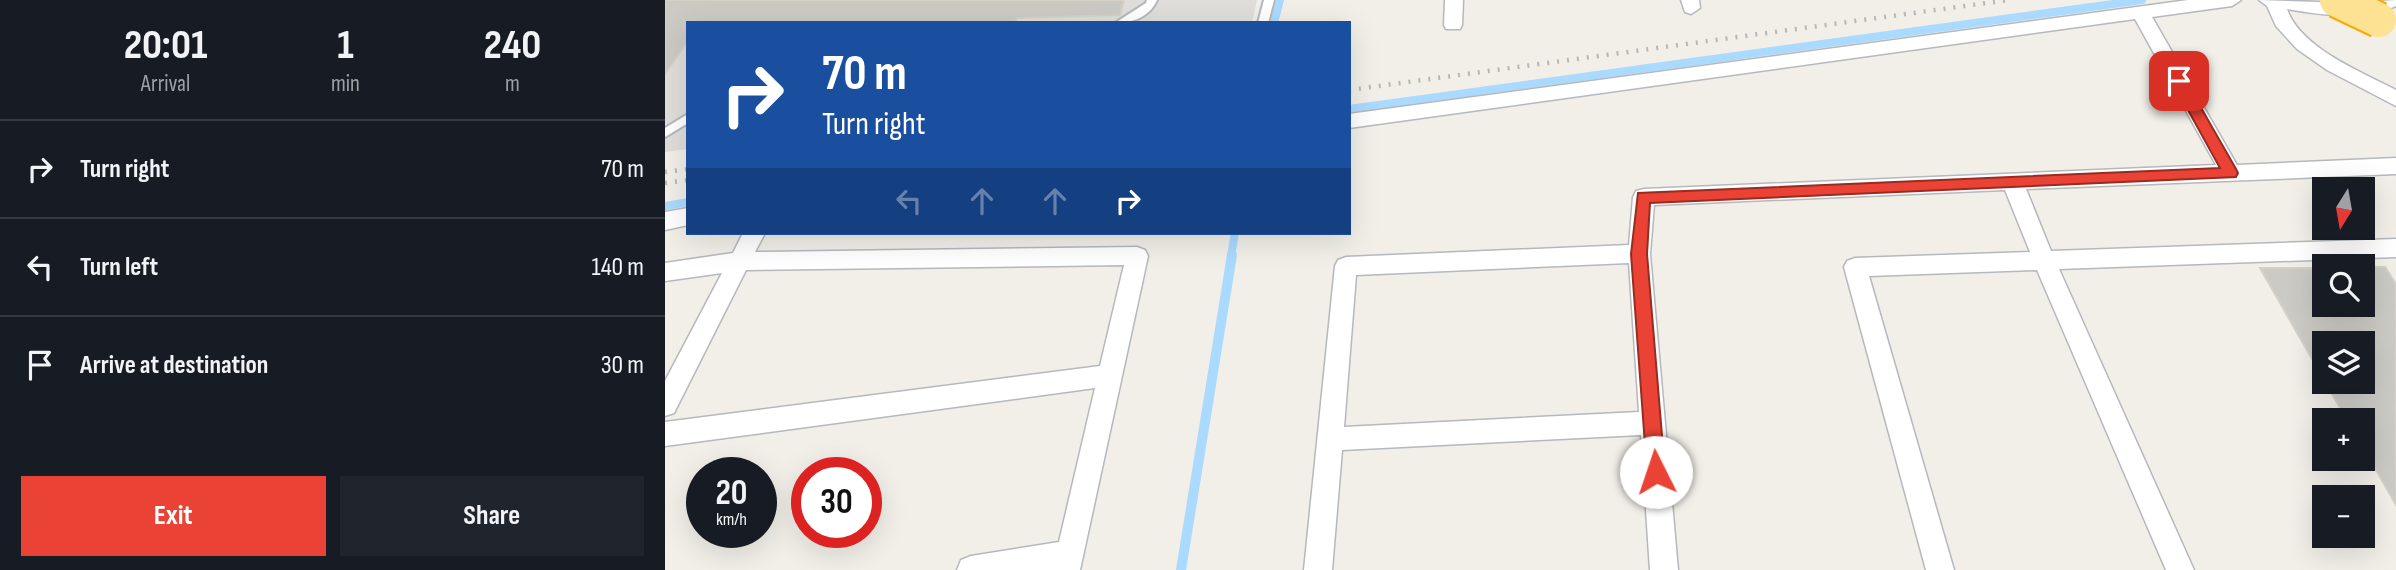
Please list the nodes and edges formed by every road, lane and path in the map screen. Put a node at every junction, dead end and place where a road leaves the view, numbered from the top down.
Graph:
1 (1152, 0) edge
2 (1269, 0) edge
3 (1454, 0) edge
4 (2232, 0) edge
5 (2337, 0) edge
6 (2271, 1) edge
7 (2388, 6) edge
8 (2141, 13) junction
9 (1128, 21) edge
10 (1264, 21) edge
11 (1453, 25) dead end
12 (2396, 99) edge
13 (686, 119) edge
14 (1351, 121) edge
15 (665, 133) edge
16 (2396, 166) edge
17 (2231, 173) junction
18 (2013, 183) junction
19 (686, 216) edge
20 (665, 221) edge
21 (753, 235) edge
22 (2396, 248) edge
23 (1639, 254) junction
24 (2044, 260) junction
25 (739, 261) junction
26 (665, 272) edge
27 (1110, 375) junction
28 (665, 405) edge
29 (1652, 423) junction
30 (665, 434) edge
31 (1330, 439) junction
32 (1068, 562) edge
33 (971, 570) edge
34 (1318, 570) edge
35 (1664, 570) edge
36 (1940, 570) edge
37 (2180, 570) edge

1 - 9 lane
2 - 10 lane
3 - 11 street
4 - 8 street
5 - 7 highway, bridge
6 - 7 street
6 - 12 street
8 - 14 street
8 - 17 street
13 - 15 lane
16 - 17 street
17 - 18 street
18 - 23 street
18 - 24 street
19 - 20 street
21 - 25 street
22 - 24 street
23 - 29 street
23 - 31 street
24 - 36 street
24 - 37 street
25 - 26 street
25 - 27 street
25 - 28 street
27 - 30 street
27 - 32 street
29 - 31 street
29 - 35 street
31 - 34 street
32 - 33 street

